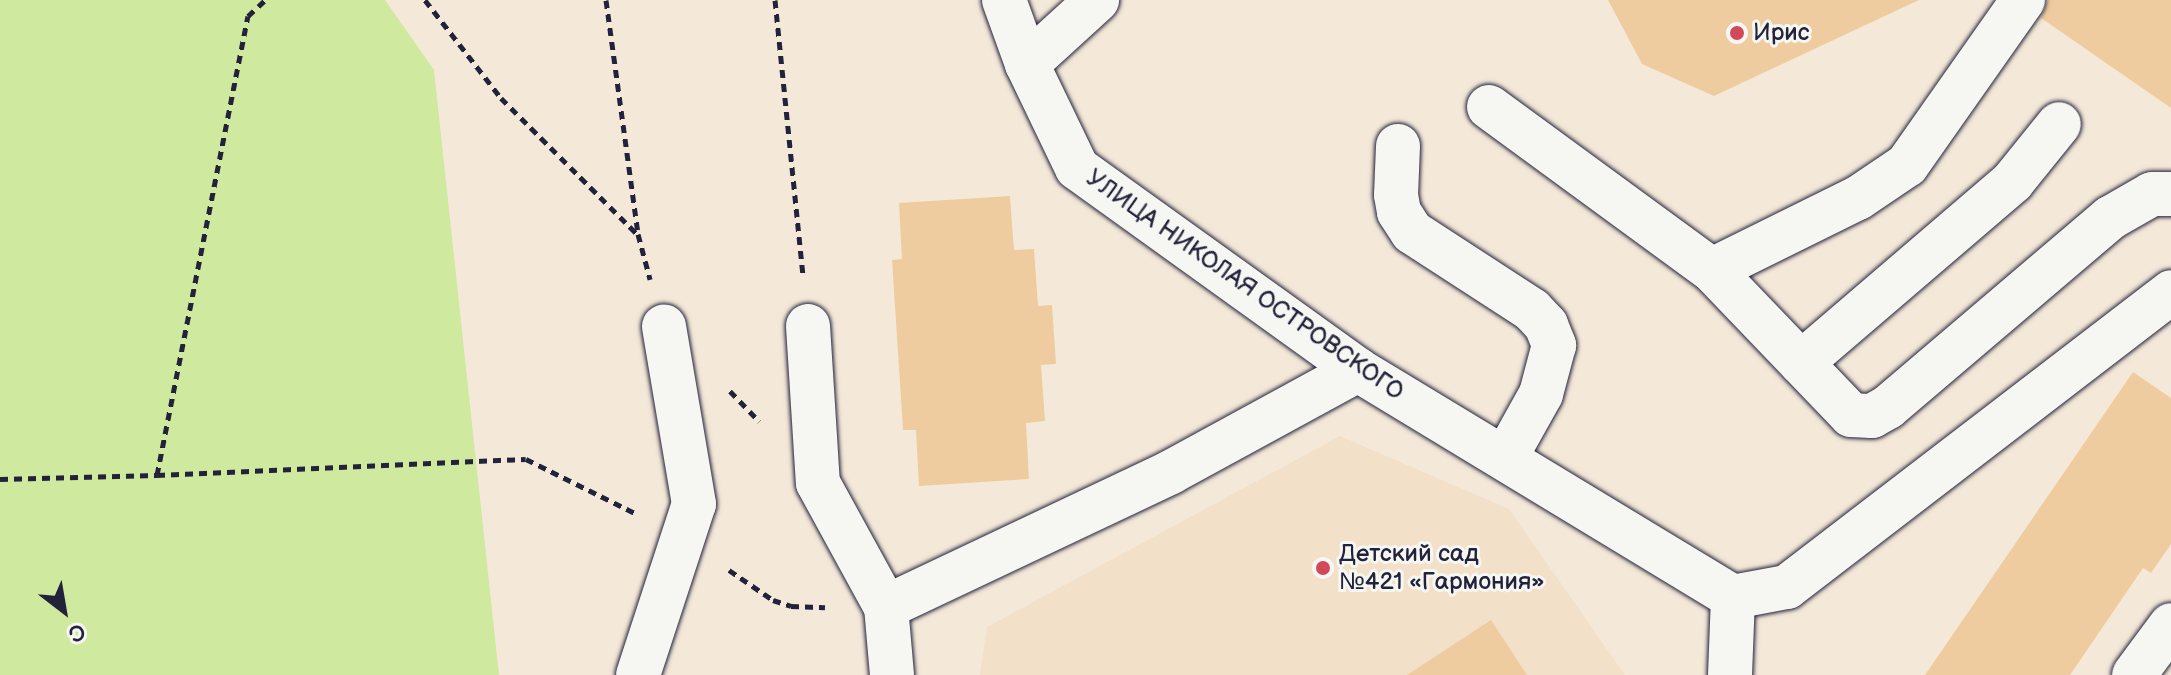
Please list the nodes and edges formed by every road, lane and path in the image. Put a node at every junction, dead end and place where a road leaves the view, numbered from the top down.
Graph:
1 (265, 0) edge
2 (425, 0) edge
3 (606, 0) edge
4 (775, 0) edge
5 (1004, 0) edge
6 (1097, 0) edge
7 (2023, 0) edge
8 (1027, 64) junction
9 (1489, 107) dead end
10 (2059, 124) dead end
11 (1398, 146) dead end
12 (2171, 194) edge
13 (638, 234) junction
14 (1712, 270) junction
15 (2171, 292) edge
16 (808, 326) joint
17 (664, 327) junction
18 (1801, 363) junction
19 (1358, 370) junction
20 (763, 425) dead end
21 (1506, 457) junction
22 (526, 459) dead end
23 (157, 475) junction
24 (0, 479) edge
25 (1733, 597) junction
26 (886, 607) junction
27 (2171, 625) edge
28 (638, 675) edge
29 (892, 675) edge
30 (1730, 675) edge
31 (2134, 675) edge

1 - 23 path
2 - 13 path
3 - 13 path
4 - 16 path
5 - 8 street, УЛИЦА НИКОЛАЯ ОСТРОВСКОГО
6 - 8 street
7 - 14 street
8 - 19 street, УЛИЦА НИКОЛАЯ ОСТРОВСКОГО
9 - 14 street
10 - 18 street
11 - 21 street
12 - 18 street
13 - 17 path
14 - 18 street
15 - 25 street
16 - 26 street
17 - 20 path
17 - 28 street
19 - 21 street, УЛИЦА НИКОЛАЯ ОСТРОВСКОГО
19 - 26 street
21 - 25 street, УЛИЦА НИКОЛАЯ ОСТРОВСКОГО
22 - 23 path
23 - 24 path
25 - 30 street
26 - 29 street
27 - 31 street

